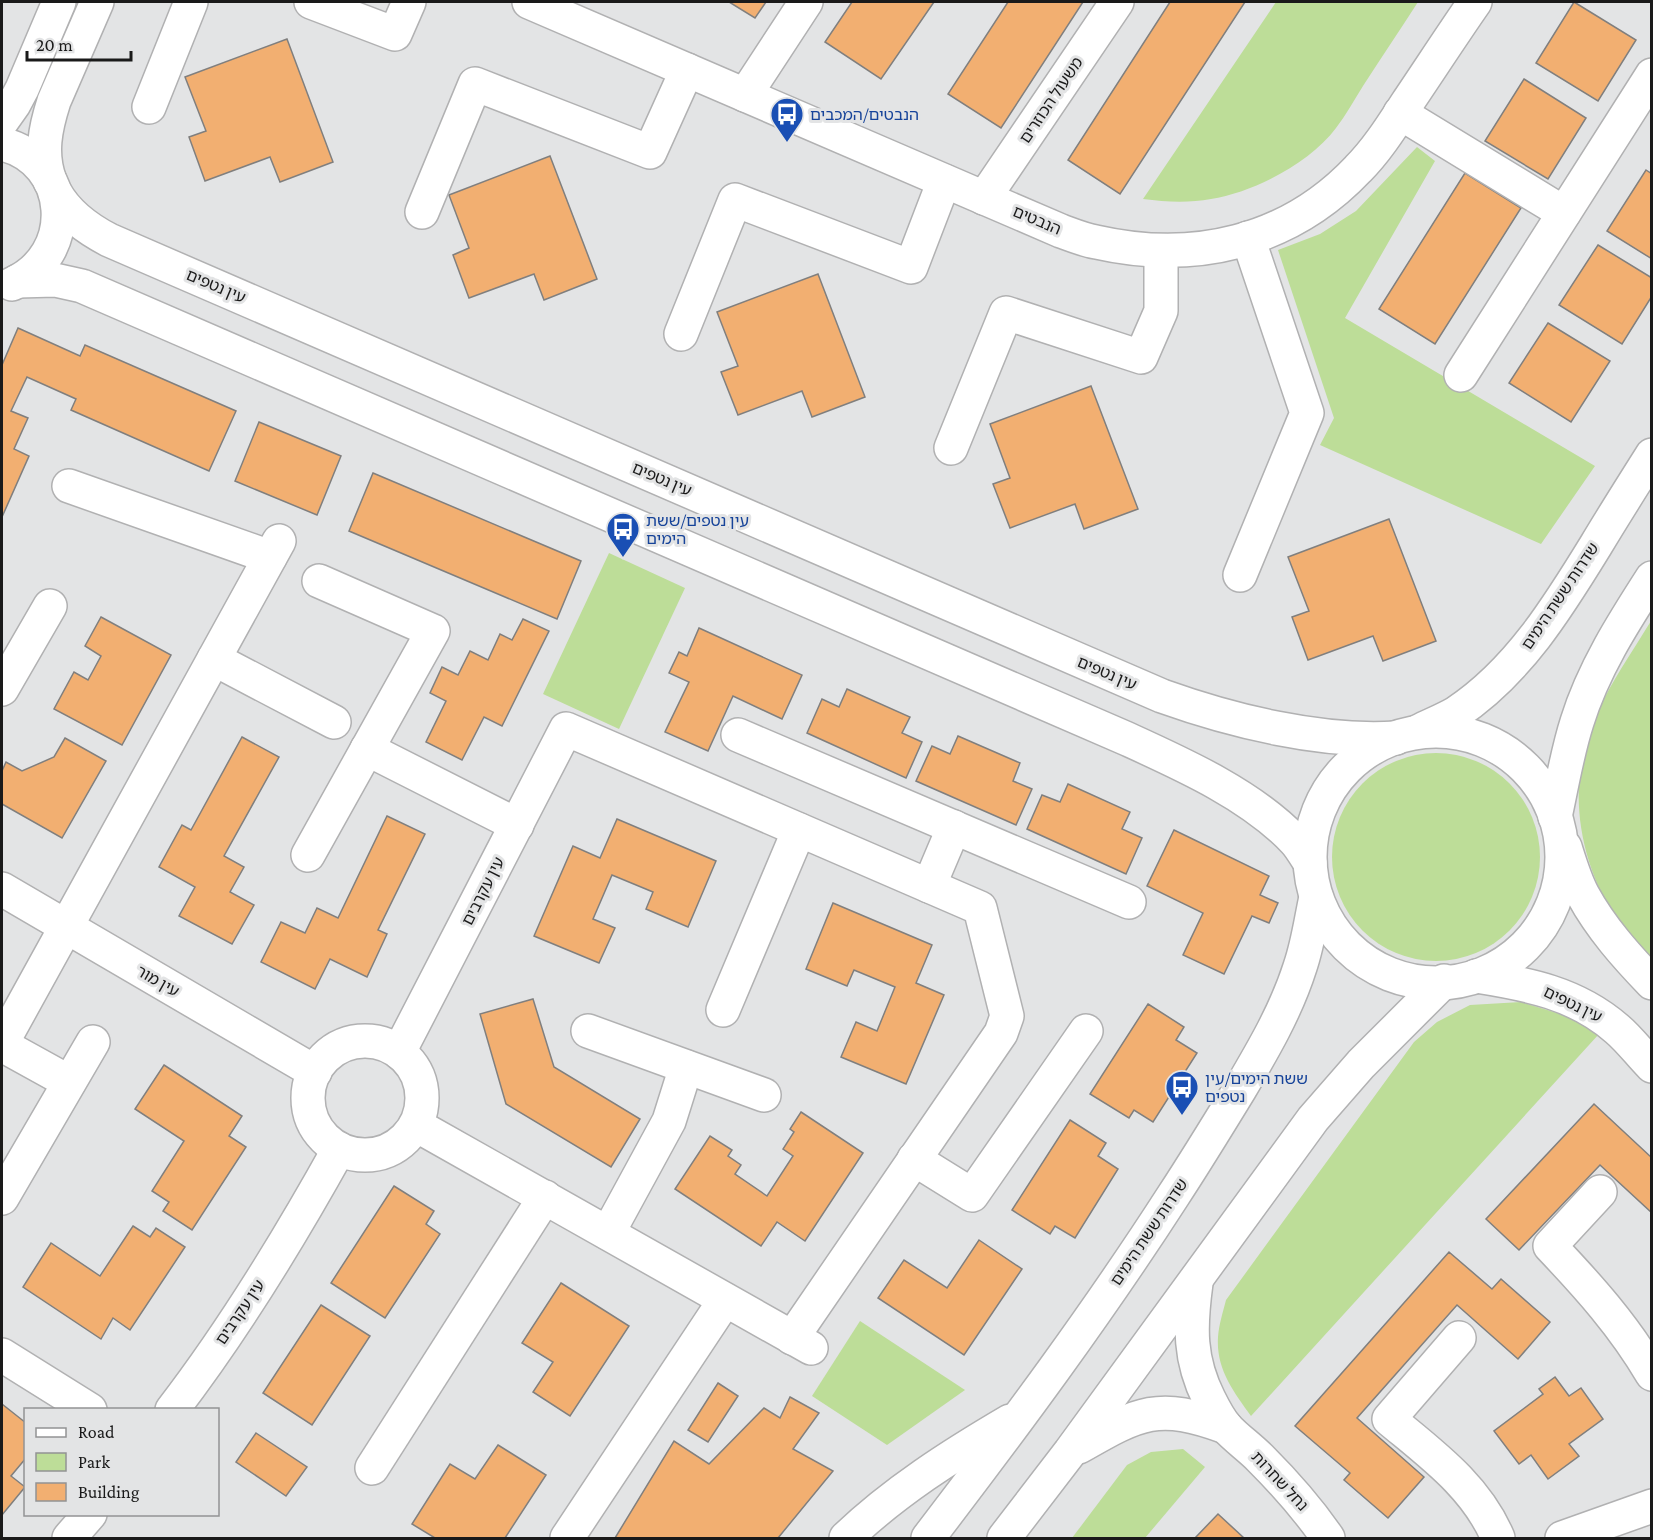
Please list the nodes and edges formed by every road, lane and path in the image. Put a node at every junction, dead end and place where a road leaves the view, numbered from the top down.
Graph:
1 (59, 2) edge
2 (98, 2) edge
3 (191, 2) edge
4 (311, 2) edge
5 (409, 2) edge
6 (528, 2) edge
7 (807, 2) edge
8 (1117, 2) edge
9 (1475, 2) edge
10 (687, 70) junction
11 (1652, 75) edge
12 (745, 95) junction
13 (150, 107) dead end
14 (1400, 113) junction
15 (2, 121) edge
16 (2, 144) edge
17 (944, 181) junction
18 (52, 187) junction
19 (984, 198) junction
20 (422, 212) dead end
21 (1564, 213) junction
22 (1248, 238) junction
23 (1161, 251) junction
24 (7, 286) edge
25 (681, 334) dead end
26 (1461, 375) dead end
27 (951, 448) dead end
28 (1652, 455) edge
29 (69, 486) dead end
30 (1240, 575) dead end
31 (1652, 578) edge
32 (319, 581) dead end
33 (50, 606) dead end
34 (214, 659) junction
35 (2, 689) edge
36 (334, 722) dead end
37 (738, 735) dead end
38 (1405, 735) junction
39 (367, 749) junction
40 (517, 825) junction
41 (954, 827) junction
42 (1558, 827) junction
43 (799, 830) junction
44 (308, 855) dead end
45 (1310, 863) junction
46 (929, 886) junction
47 (2, 889) edge
48 (1316, 897) junction
49 (1129, 902) dead end
50 (66, 927) junction
51 (1476, 976) junction
52 (1444, 981) junction
53 (1652, 983) edge
54 (723, 1010) dead end
55 (588, 1031) dead end
56 (1086, 1031) dead end
57 (93, 1042) dead end
58 (2, 1044) edge
59 (399, 1052) junction
60 (1652, 1066) edge
61 (686, 1067) junction
62 (315, 1072) junction
63 (69, 1082) junction
64 (764, 1095) dead end
65 (416, 1125) junction
66 (339, 1149) junction
67 (914, 1159) junction
68 (1600, 1192) dead end
69 (544, 1197) junction
70 (2, 1198) edge
71 (608, 1233) junction
72 (1196, 1280) junction
73 (725, 1300) junction
74 (1459, 1338) dead end
75 (2, 1355) edge
76 (1652, 1374) edge
77 (87, 1408) edge
78 (173, 1408) edge
79 (1022, 1414) junction
80 (1226, 1427) junction
81 (1070, 1452) junction
82 (372, 1468) dead end
83 (1652, 1506) edge
84 (89, 1516) edge
85 (69, 1539) edge
86 (567, 1539) edge
87 (846, 1539) edge
88 (927, 1539) edge
89 (1004, 1539) edge
90 (1328, 1539) edge
91 (1497, 1539) edge
92 (1562, 1539) edge

1 - 15 street
2 - 18 street
3 - 13 street
4 - 5 street
6 - 10 street, הנבטים
7 - 12 street
8 - 19 street, משעול הכוזרים
9 - 14 street, הנבטים
10 - 12 street, הנבטים
10 - 20 street
11 - 21 street
12 - 17 street, הנבטים
14 - 21 street
14 - 22 street, הנבטים
16 - 18 street, עין נטפים
17 - 19 street, הנבטים
17 - 25 street
18 - 24 street
18 - 38 street, עין נטפים
19 - 23 street, הנבטים
21 - 26 street
22 - 23 street, הנבטים
22 - 30 street
23 - 27 street
24 - 45 street
28 - 38 street, שדרות ששת הימים
29 - 34 street
31 - 42 street
32 - 39 street
33 - 35 street
34 - 36 street
34 - 50 street
37 - 41 street
38 - 42 street, עין נטפים
38 - 45 street, שדרות ששת הימים
39 - 40 street
39 - 44 street
40 - 43 street, עין עקרבים
40 - 59 street, עין עקרבים
41 - 46 street
41 - 49 street
42 - 51 street
42 - 53 street
43 - 46 street
43 - 54 street
45 - 48 street
46 - 67 street
47 - 50 street, עין מור
48 - 52 street
48 - 79 street, שדרות ששת הימים
50 - 58 street
50 - 62 street, עין מור
51 - 52 street
51 - 60 street, עין נטפים
52 - 72 street
55 - 61 street
56 - 67 street
57 - 63 street
58 - 63 street
59 - 62 street
59 - 65 street
61 - 64 street
61 - 71 street
62 - 66 street
63 - 70 street
65 - 66 street
65 - 69 street
66 - 78 street, עין עקרבים
67 - 73 street
68 - 76 street
69 - 71 street
69 - 82 street
71 - 73 street
72 - 80 street, נחל שחרות
72 - 81 street
73 - 86 street
74 - 91 street
75 - 77 street
79 - 87 street
79 - 88 street, שדרות ששת הימים
80 - 81 street, נחל שחרות
80 - 90 street, נחל שחרות
81 - 89 street
83 - 92 street
84 - 85 street

